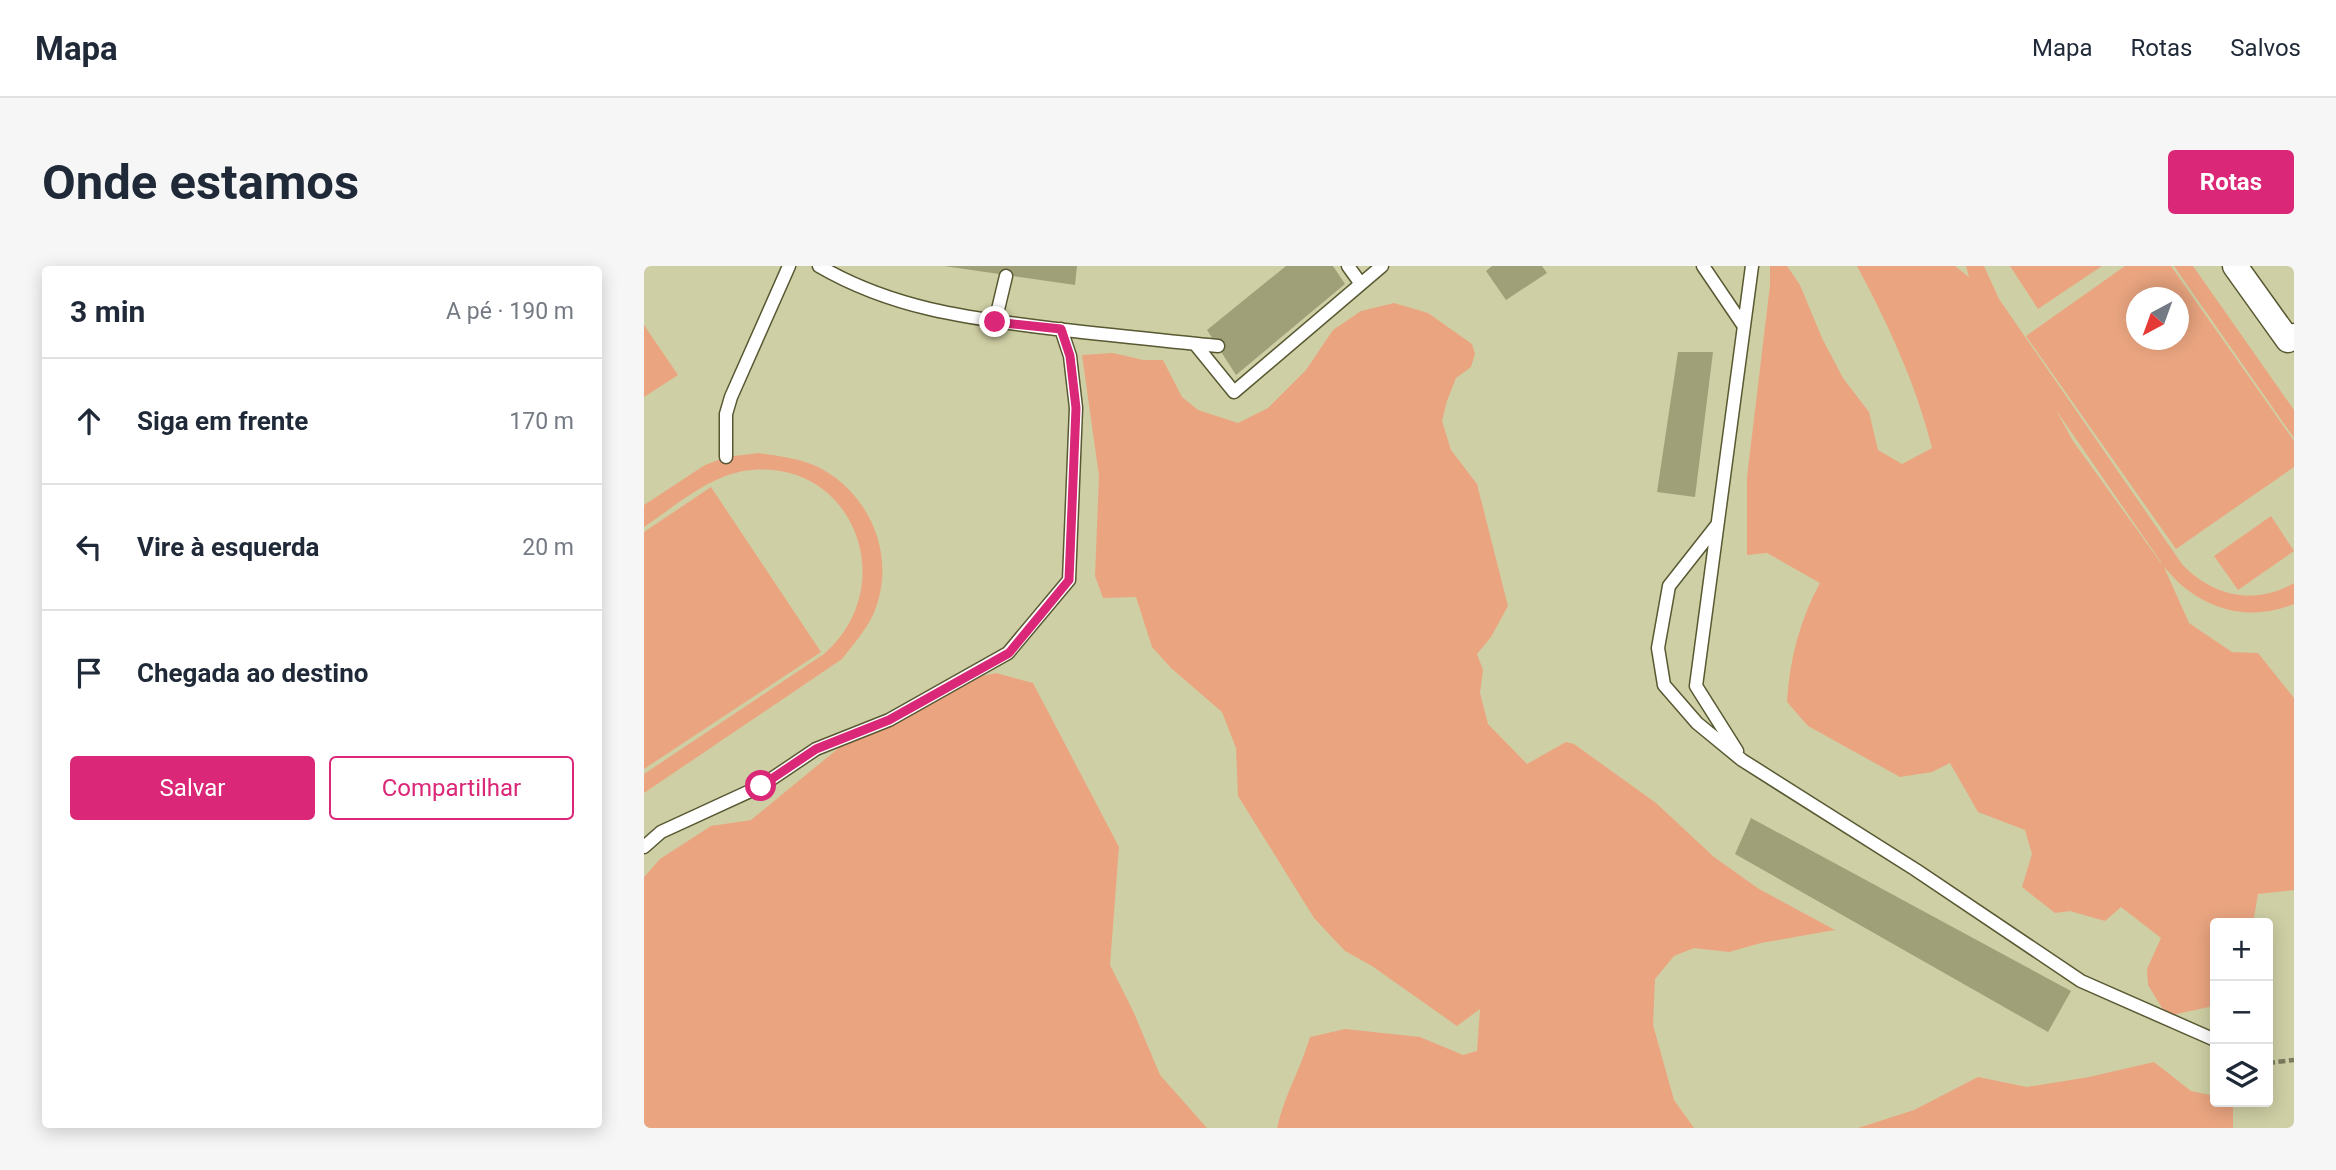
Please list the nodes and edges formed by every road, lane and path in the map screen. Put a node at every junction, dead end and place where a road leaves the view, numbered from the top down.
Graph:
1 (789, 266) edge
2 (819, 266) edge
3 (1348, 266) edge
4 (1382, 266) edge
5 (1703, 266) edge
6 (1752, 266) edge
7 (2235, 266) edge
8 (1006, 276) dead end
9 (1361, 284) junction
10 (995, 322) junction
11 (1743, 325) junction
12 (1061, 329) junction
13 (2294, 336) edge
14 (1195, 344) junction
15 (1218, 346) dead end
16 (726, 457) dead end
17 (1717, 525) junction
18 (1742, 760) junction
19 (644, 847) edge
20 (2210, 1038) edge
21 (2294, 1060) edge
22 (2273, 1062) edge

1 - 16 lane
2 - 10 lane
3 - 9 lane
4 - 9 lane
5 - 11 lane
6 - 11 lane
7 - 13 street
8 - 10 lane
9 - 14 lane
10 - 12 lane
11 - 17 lane
12 - 14 lane
12 - 19 lane
14 - 15 lane
17 - 18 lane
17 - 18 lane
18 - 20 lane
21 - 22 path

